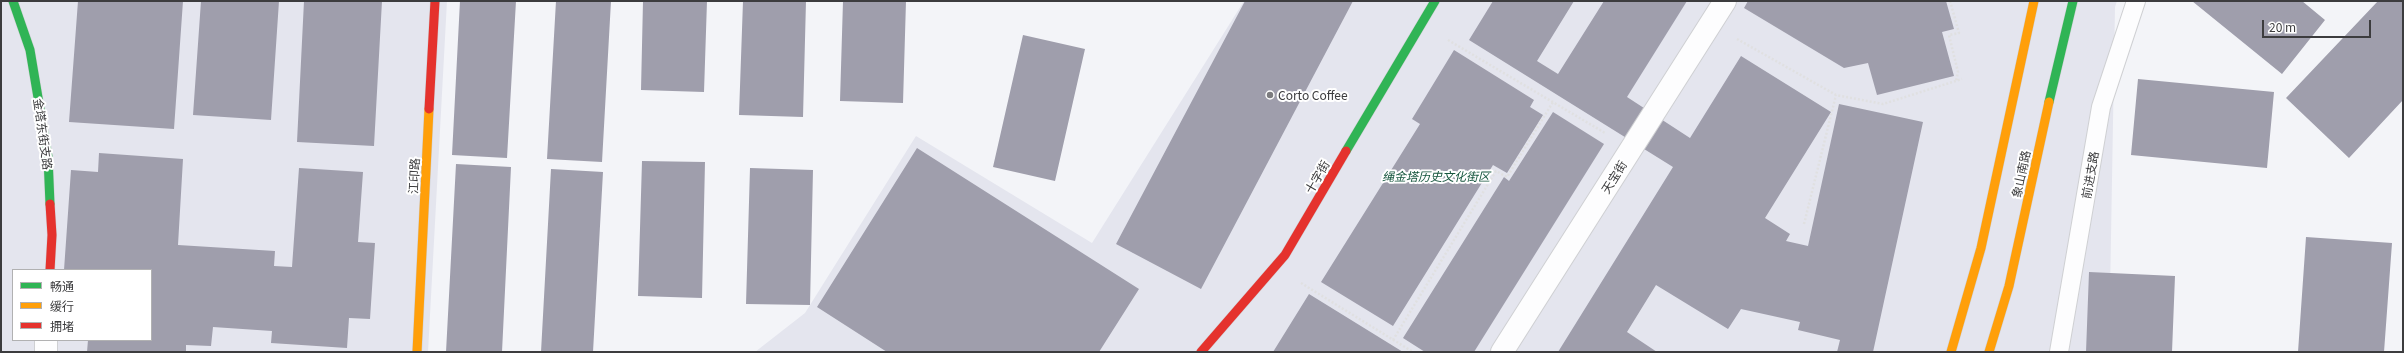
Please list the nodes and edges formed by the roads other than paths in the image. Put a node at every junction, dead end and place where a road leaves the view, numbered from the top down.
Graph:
1 (13, 1) edge
2 (435, 1) edge
3 (1435, 1) edge
4 (1725, 1) edge
5 (2034, 1) edge
6 (2073, 1) edge
7 (2136, 1) edge
8 (50, 269) edge
9 (46, 341) edge
10 (46, 352) edge
11 (417, 352) edge
12 (1201, 352) edge
13 (1502, 352) edge
14 (1951, 352) edge
15 (1989, 352) edge
16 (2059, 352) edge

1 - 8 street, 金塔东街支路
2 - 11 street, 江印路
3 - 12 street, 十字街
4 - 13 street, 天宝街
5 - 14 street, 象山南路
6 - 15 street, 象山南路
7 - 16 lane, 前进支路
9 - 10 street

